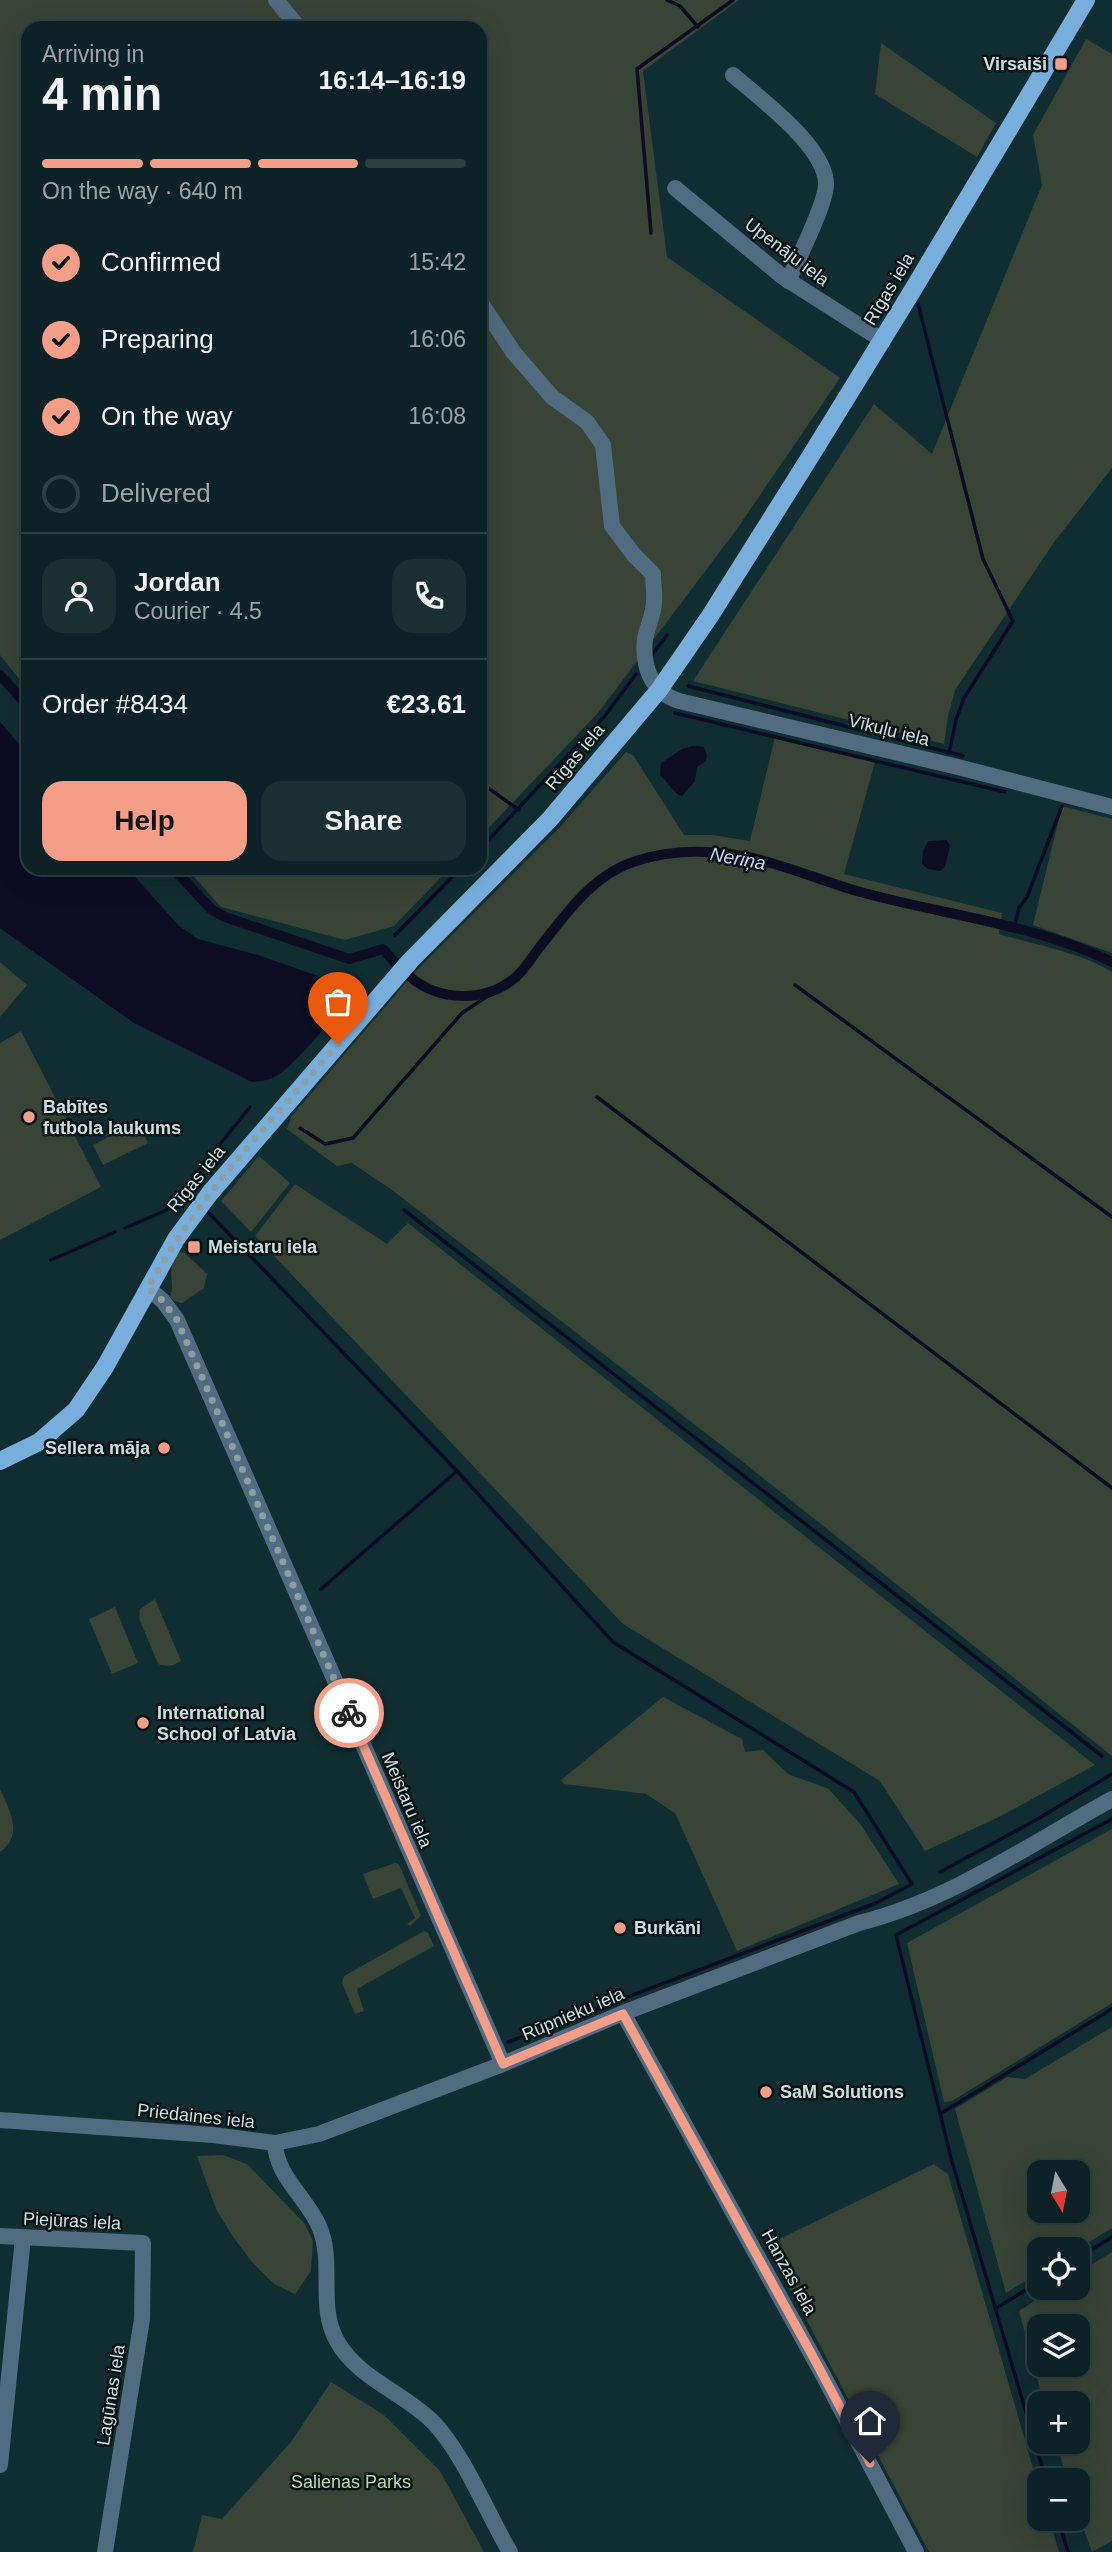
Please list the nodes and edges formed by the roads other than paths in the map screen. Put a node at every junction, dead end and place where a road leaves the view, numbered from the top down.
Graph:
1 (276, 0) edge
2 (1086, 0) edge
3 (293, 21) edge
4 (733, 75) dead end
5 (675, 188) dead end
6 (788, 281) junction
7 (487, 313) edge
8 (883, 340) junction
9 (659, 690) junction
10 (1112, 807) edge
11 (148, 1288) junction
12 (0, 1461) edge
13 (1112, 1799) edge
14 (623, 2014) junction
15 (503, 2064) junction
16 (0, 2120) edge
17 (275, 2143) junction
18 (0, 2236) edge
19 (23, 2238) junction
20 (143, 2243) joint
21 (0, 2465) edge
22 (105, 2552) edge
23 (510, 2552) edge
24 (916, 2552) edge

1 - 3 street
2 - 8 main road, Rīgas iela
4 - 6 street
5 - 6 street, Upenāju iela
6 - 8 street, Upenāju iela
7 - 9 street
8 - 9 main road, Rīgas iela
9 - 10 street, Vīkuļu iela
9 - 11 main road, Rīgas iela
11 - 12 main road, Rīgas iela
11 - 15 street, Meistaru iela
13 - 14 street, Rūpnieku iela
14 - 15 street, Rūpnieku iela
14 - 24 street, Hanzas iela
15 - 17 street, Rūpnieku iela
16 - 17 street, Priedaines iela
17 - 23 street, Priedaines iela
18 - 19 street, Piejūras iela
19 - 20 street, Piejūras iela
19 - 21 street
20 - 22 street, Lagūnas iela

